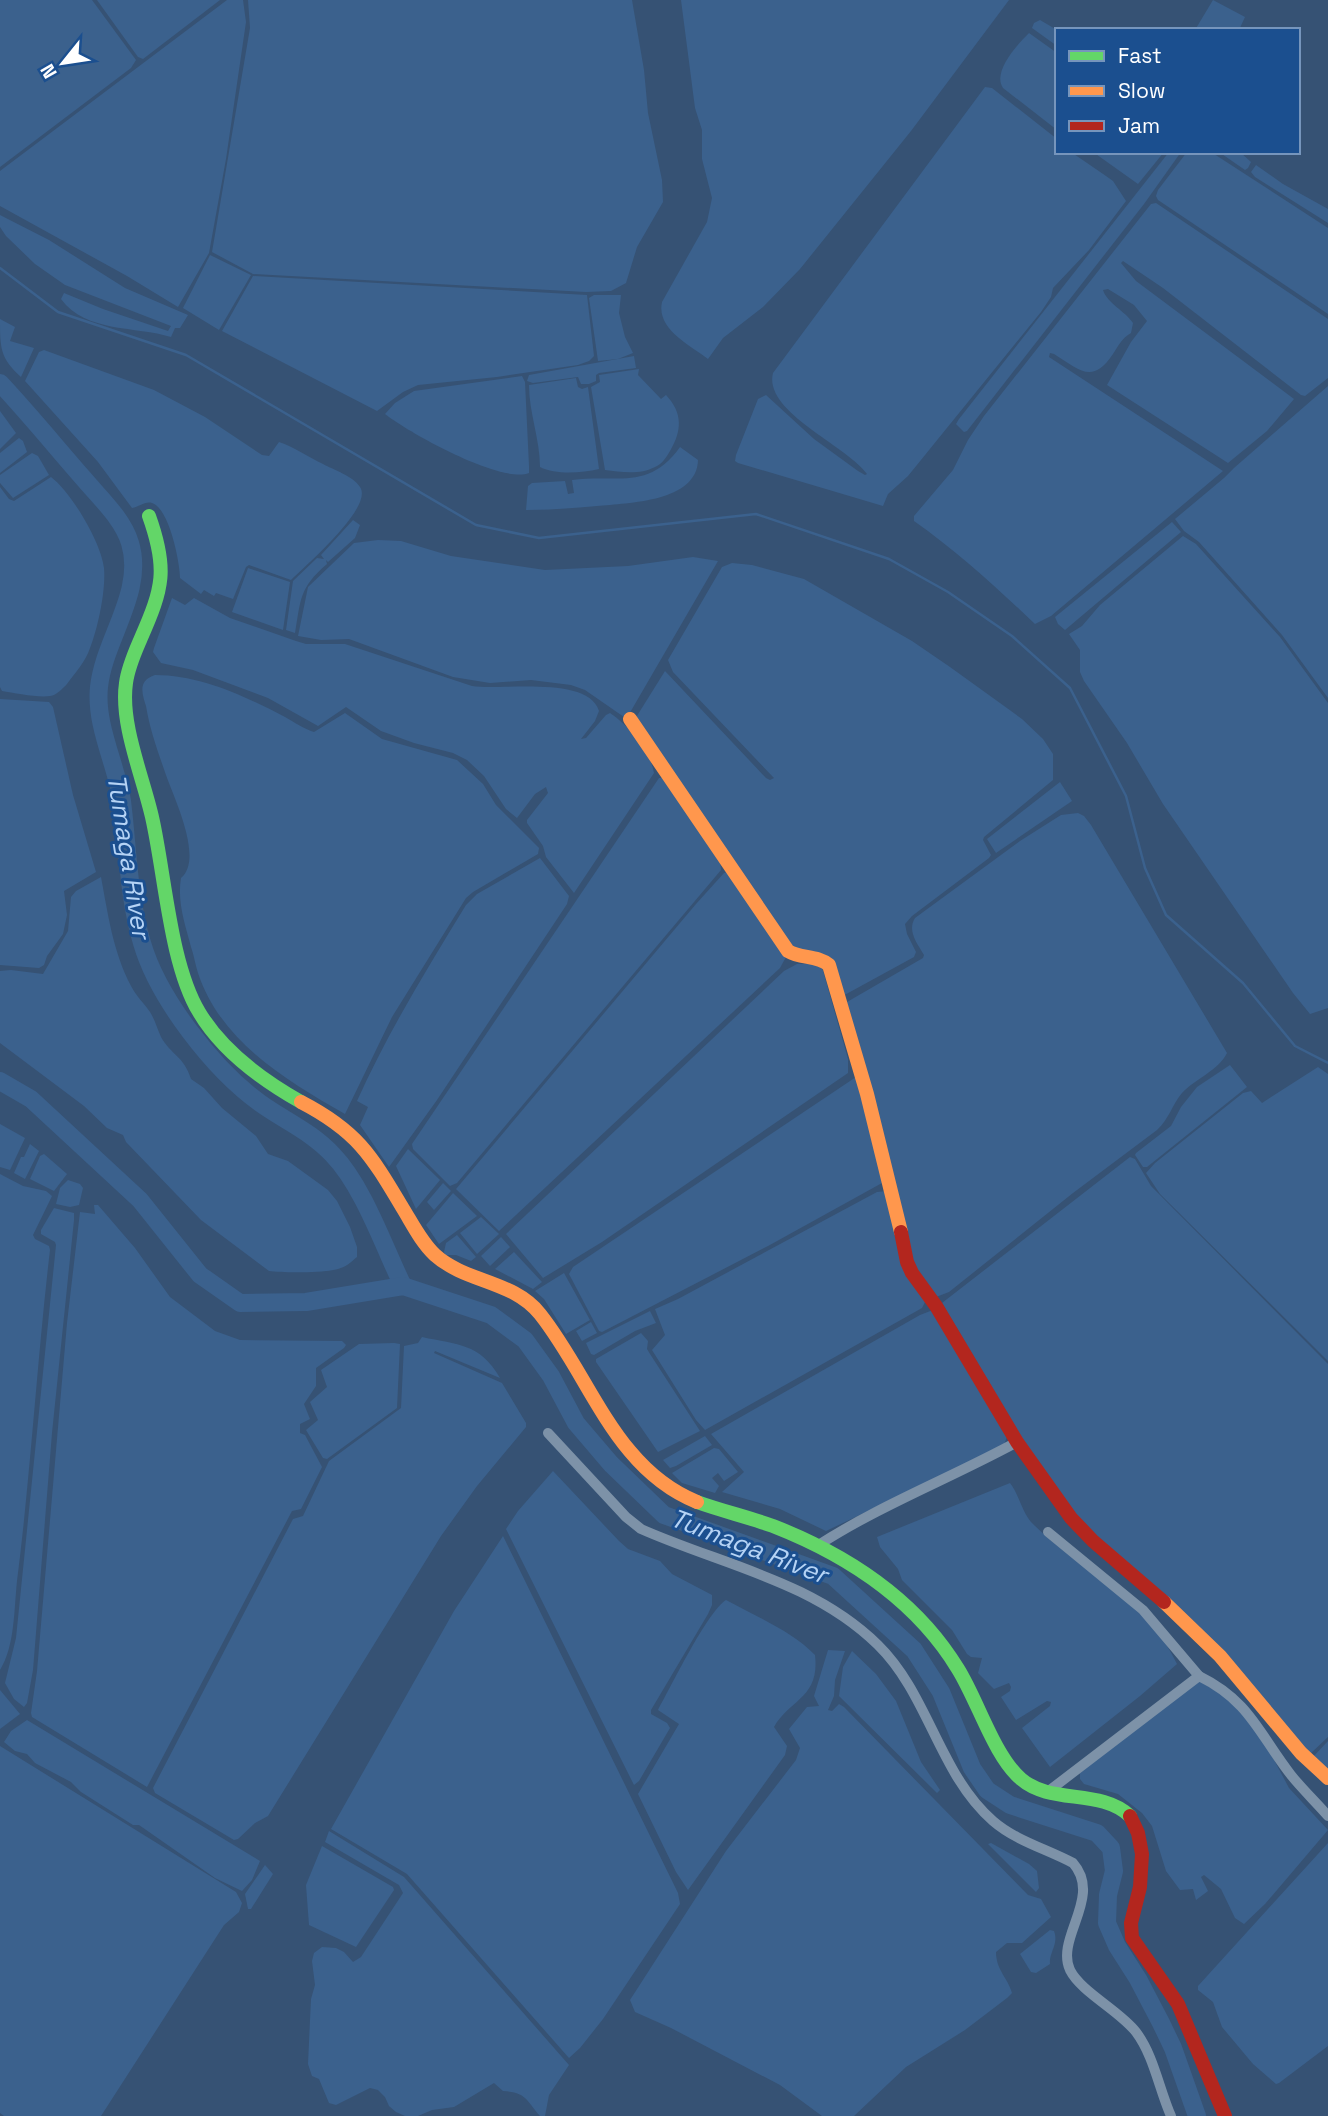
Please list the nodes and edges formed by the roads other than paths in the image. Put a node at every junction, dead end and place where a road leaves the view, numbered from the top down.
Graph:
1 (149, 516) dead end
2 (630, 719) dead end
3 (548, 1433) dead end
4 (1017, 1442) junction
5 (1048, 1532) dead end
6 (817, 1546) junction
7 (1199, 1676) junction
8 (1328, 1778) edge
9 (1051, 1790) junction
10 (1328, 1816) edge
11 (1171, 2116) edge
12 (1225, 2116) edge

1 - 6 street
2 - 4 street
3 - 11 street
4 - 6 street
4 - 8 street
5 - 7 street
6 - 9 street
7 - 9 street
7 - 10 street
9 - 12 street

